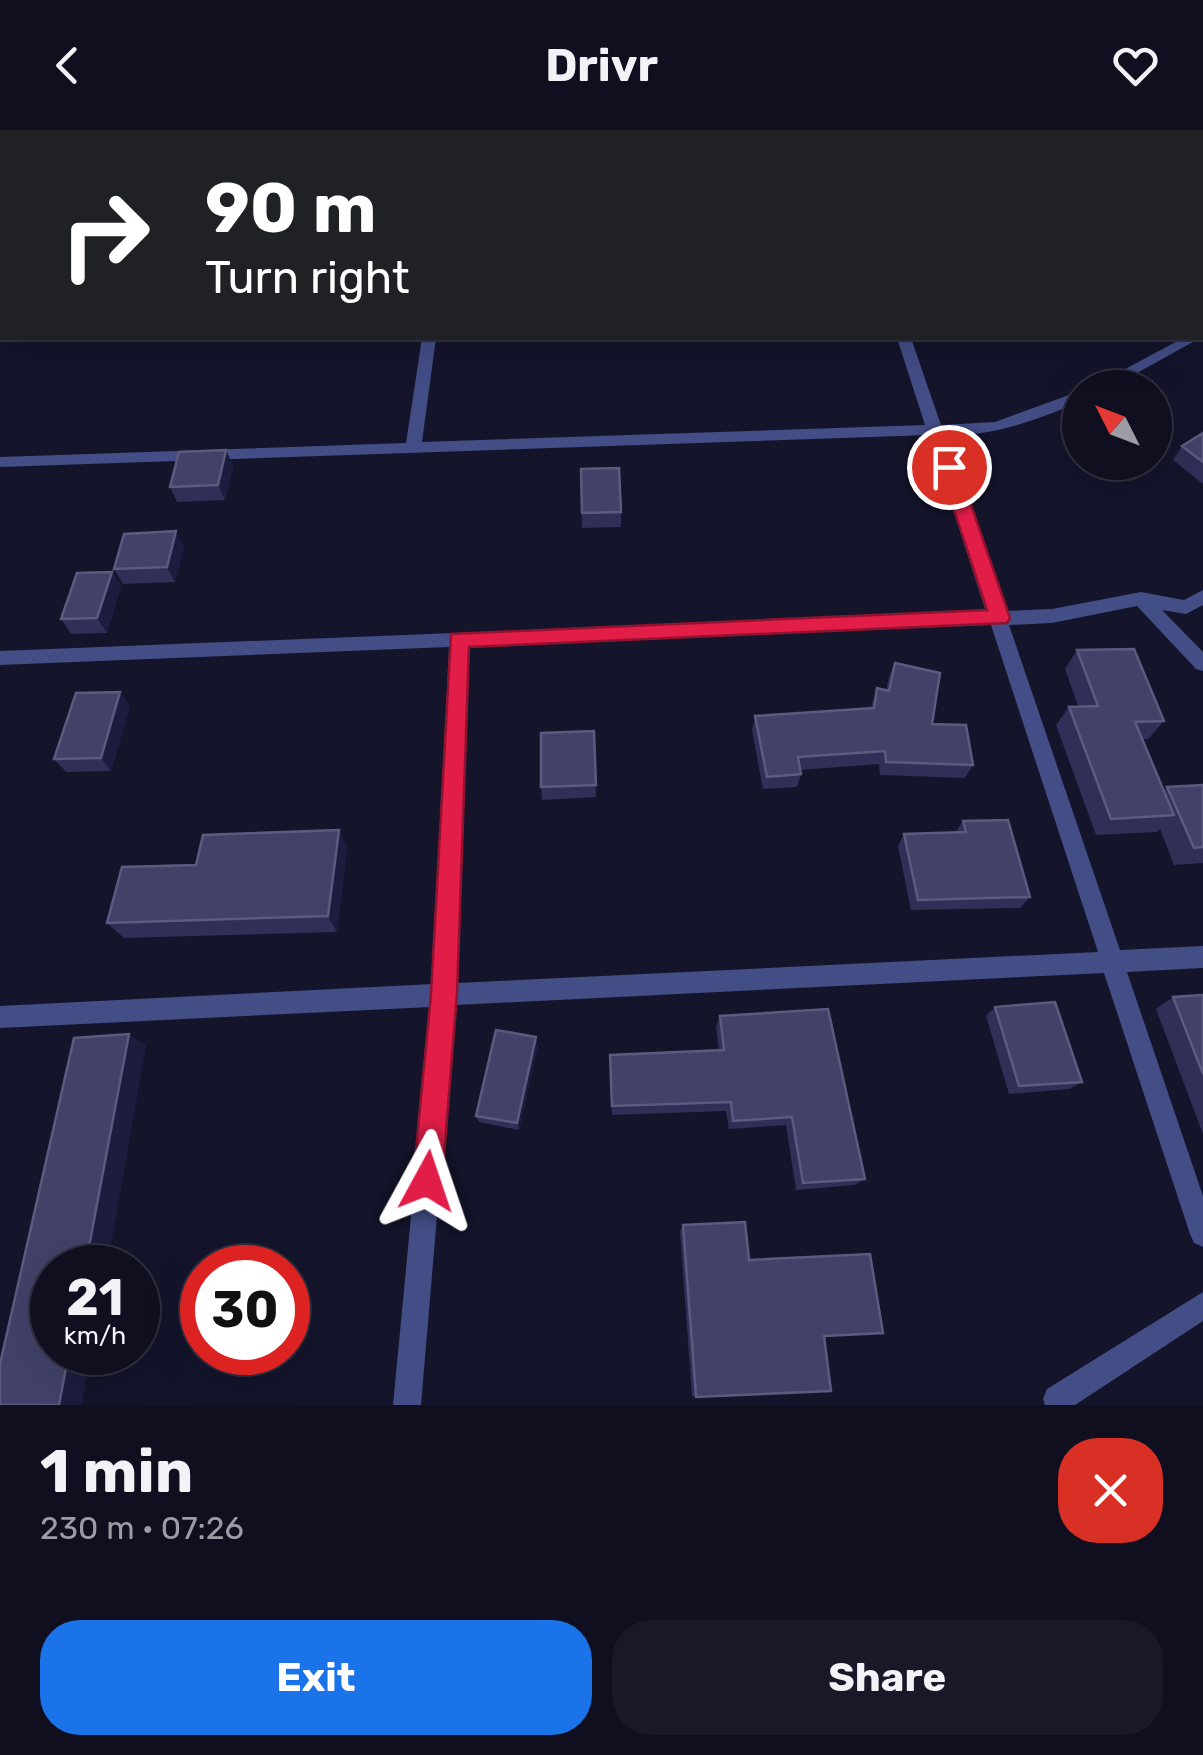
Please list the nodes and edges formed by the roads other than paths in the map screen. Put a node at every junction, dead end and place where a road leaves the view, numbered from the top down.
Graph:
1 (429, 340) edge
2 (905, 340) edge
3 (1189, 340) edge
4 (1132, 370) edge
5 (1062, 403) edge
6 (937, 430) junction
7 (413, 448) junction
8 (0, 462) edge
9 (1203, 597) edge
10 (1141, 599) junction
11 (999, 618) junction
12 (458, 639) junction
13 (0, 658) edge
14 (1203, 664) edge
15 (1203, 957) edge
16 (1113, 961) junction
17 (444, 994) junction
18 (0, 1017) edge
19 (1203, 1234) edge
20 (1203, 1305) edge
21 (1055, 1403) edge
22 (407, 1405) edge

1 - 7 street
2 - 6 street
3 - 4 street
5 - 6 street
6 - 7 street
6 - 11 street
7 - 8 street
9 - 10 street
10 - 11 street
10 - 14 street
11 - 12 street
11 - 16 street
12 - 13 street
12 - 17 street
15 - 16 street
16 - 17 street
16 - 19 street
17 - 18 street
17 - 22 street
20 - 21 street

